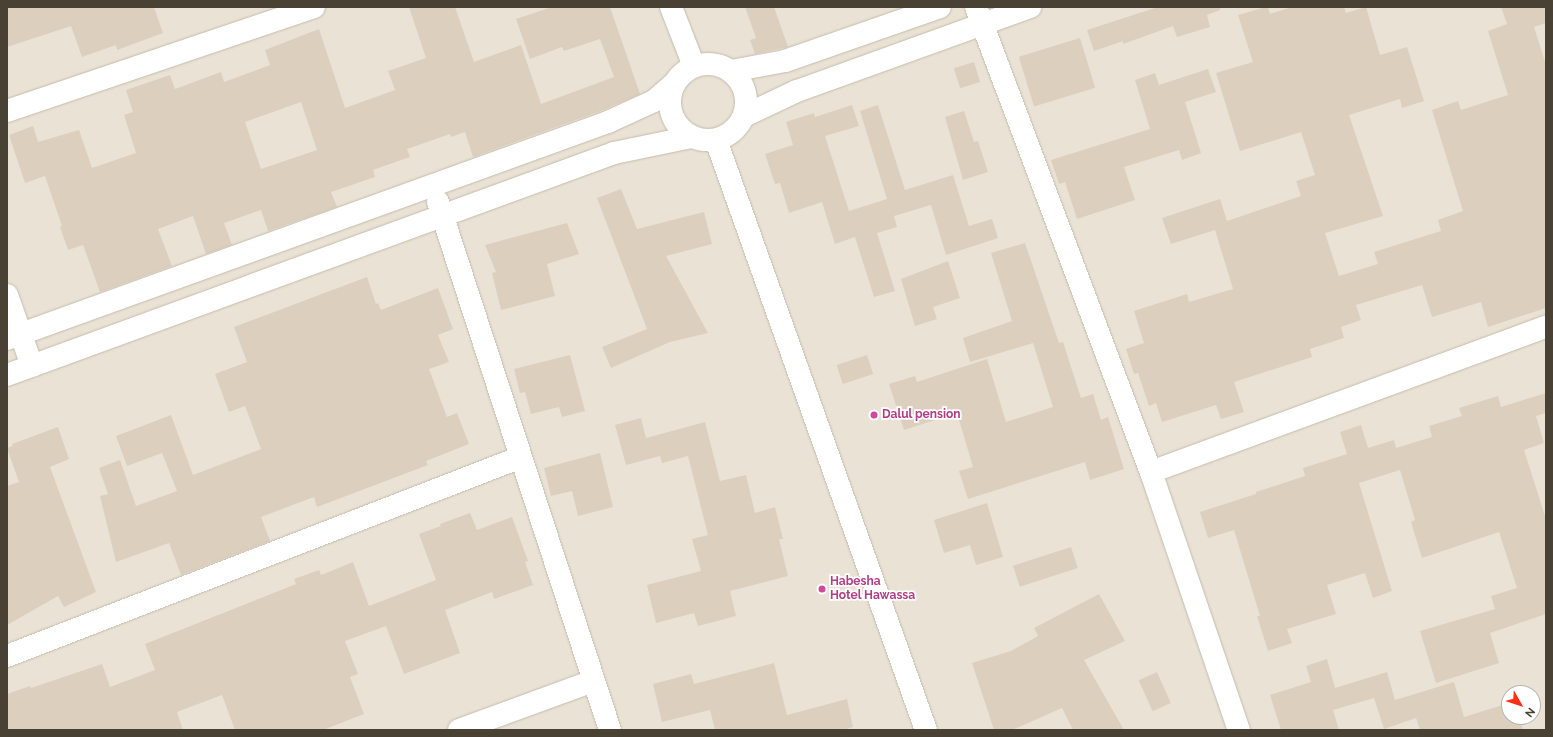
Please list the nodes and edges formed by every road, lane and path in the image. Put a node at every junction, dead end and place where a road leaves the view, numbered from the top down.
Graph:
1 (314, 7) edge
2 (671, 7) edge
3 (940, 7) edge
4 (1030, 7) edge
5 (979, 15) edge
6 (694, 66) junction
7 (731, 71) junction
8 (675, 83) junction
9 (7, 111) edge
10 (744, 116) junction
11 (691, 137) junction
12 (716, 140) junction
13 (434, 186) junction
14 (441, 216) junction
15 (7, 295) edge
16 (1546, 327) edge
17 (14, 337) edge
18 (32, 366) junction
19 (7, 375) edge
20 (521, 457) junction
21 (1151, 472) junction
22 (7, 656) edge
23 (593, 681) junction
24 (459, 730) edge
25 (610, 730) edge
26 (926, 730) edge
27 (1239, 730) edge

1 - 9 street
2 - 6 street
3 - 7 street
4 - 5 street
5 - 10 street
5 - 21 street
6 - 7 street
6 - 8 street
7 - 10 street
8 - 11 street
8 - 13 street
10 - 12 street
11 - 12 street
11 - 14 street
12 - 26 street
13 - 14 street
13 - 17 street
14 - 18 street
14 - 20 street
15 - 17 street
16 - 21 street
17 - 18 street
18 - 19 street
20 - 22 street
20 - 23 street
21 - 27 street
23 - 24 street
23 - 25 street

